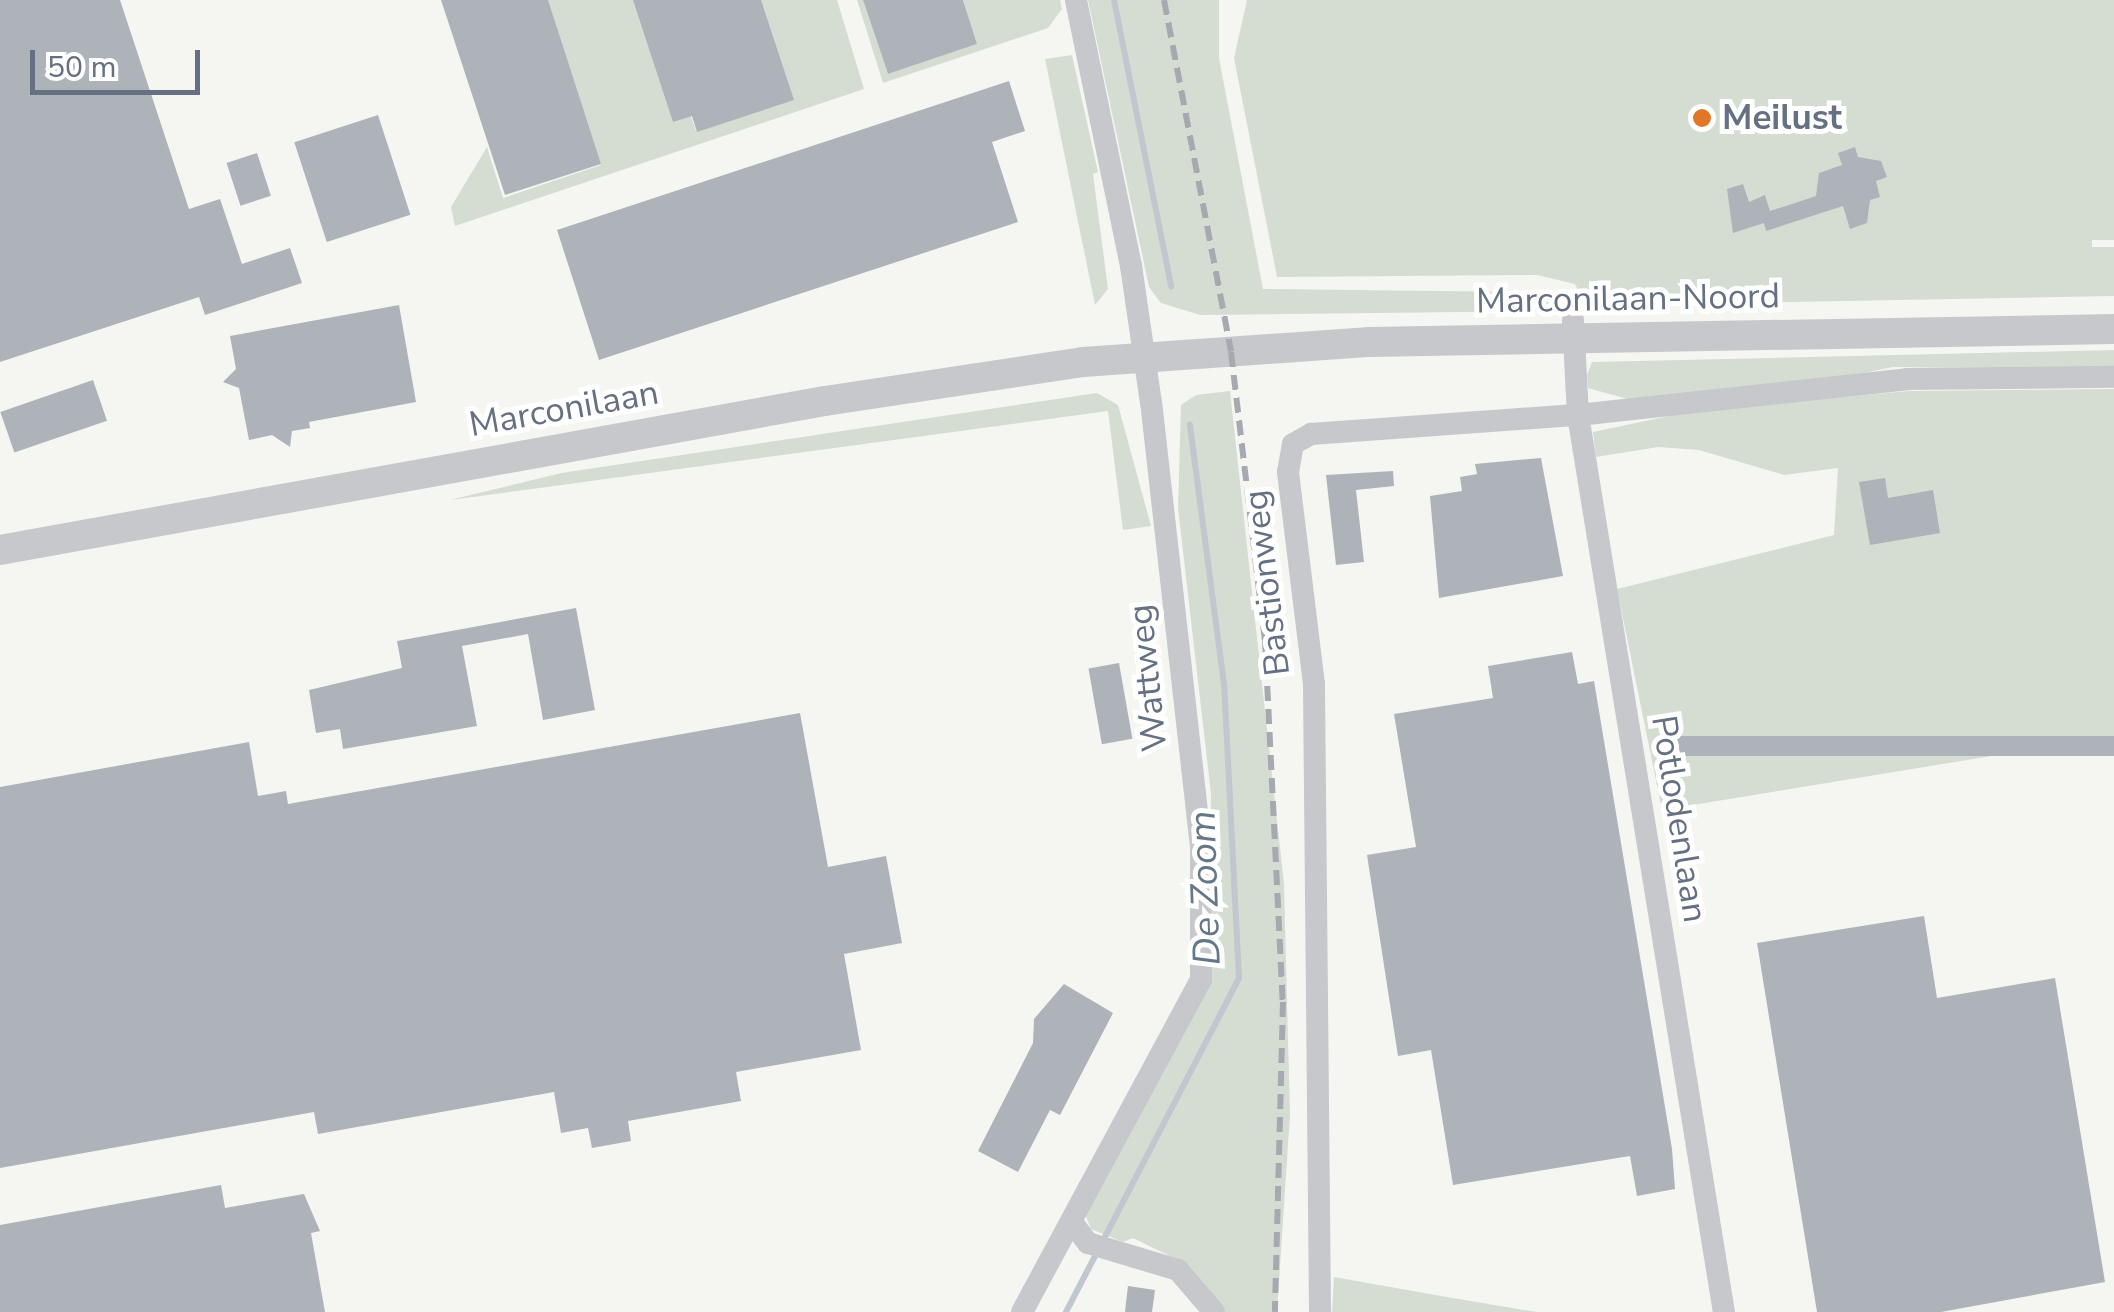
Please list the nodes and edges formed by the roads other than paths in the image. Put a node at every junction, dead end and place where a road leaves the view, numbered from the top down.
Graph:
1 (1076, 0) edge
2 (1574, 328) junction
3 (2114, 329) edge
4 (1144, 358) junction
5 (2114, 376) edge
6 (1578, 415) junction
7 (0, 550) edge
8 (1072, 1222) junction
9 (1320, 1306) edge
10 (1022, 1312) edge
11 (1214, 1312) edge
12 (1724, 1312) edge

1 - 4 street, Wattweg
2 - 3 street, Marconilaan-Noord
2 - 4 street, Marconilaan-Noord
2 - 6 street, Potlodenlaan
4 - 7 street, Marconilaan
4 - 8 street, Wattweg
5 - 6 street, Bastionweg
6 - 9 street, Bastionweg
6 - 12 street, Potlodenlaan
8 - 10 street, Wattweg
8 - 11 street

